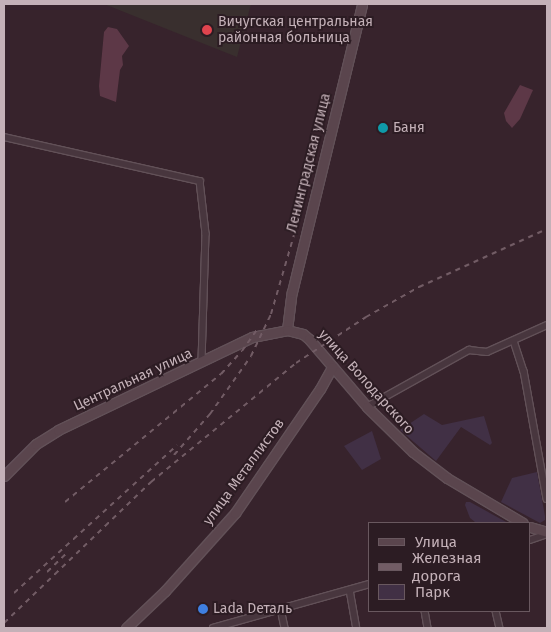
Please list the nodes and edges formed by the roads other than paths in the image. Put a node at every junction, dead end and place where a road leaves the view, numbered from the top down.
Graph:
1 (362, 4) edge
2 (4, 137) edge
3 (547, 325) edge
4 (287, 330) junction
5 (514, 341) junction
6 (202, 363) junction
7 (332, 367) junction
8 (367, 407) junction
9 (4, 476) edge
10 (547, 499) edge
11 (521, 522) edge
12 (531, 527) edge
13 (547, 533) edge
14 (531, 540) edge
15 (368, 585) edge
16 (350, 590) junction
17 (281, 609) junction
18 (425, 612) edge
19 (496, 612) edge
20 (126, 628) edge
21 (213, 628) edge
22 (285, 628) edge
23 (357, 628) edge
24 (428, 628) edge
25 (500, 628) edge

1 - 4 main road, Ленинградская улица
2 - 6 street
3 - 5 street
4 - 6 main road, Центральная улица
4 - 7 main road, улица Володарского
5 - 8 street
5 - 10 street
6 - 9 main road, Центральная улица
7 - 8 main road, улица Володарского
7 - 20 main road, улица Металлистов
8 - 11 main road, улица Володарского
12 - 13 main road
13 - 14 street
15 - 16 street
16 - 17 street
16 - 23 street
17 - 21 street
17 - 22 street
18 - 24 street
19 - 25 street

